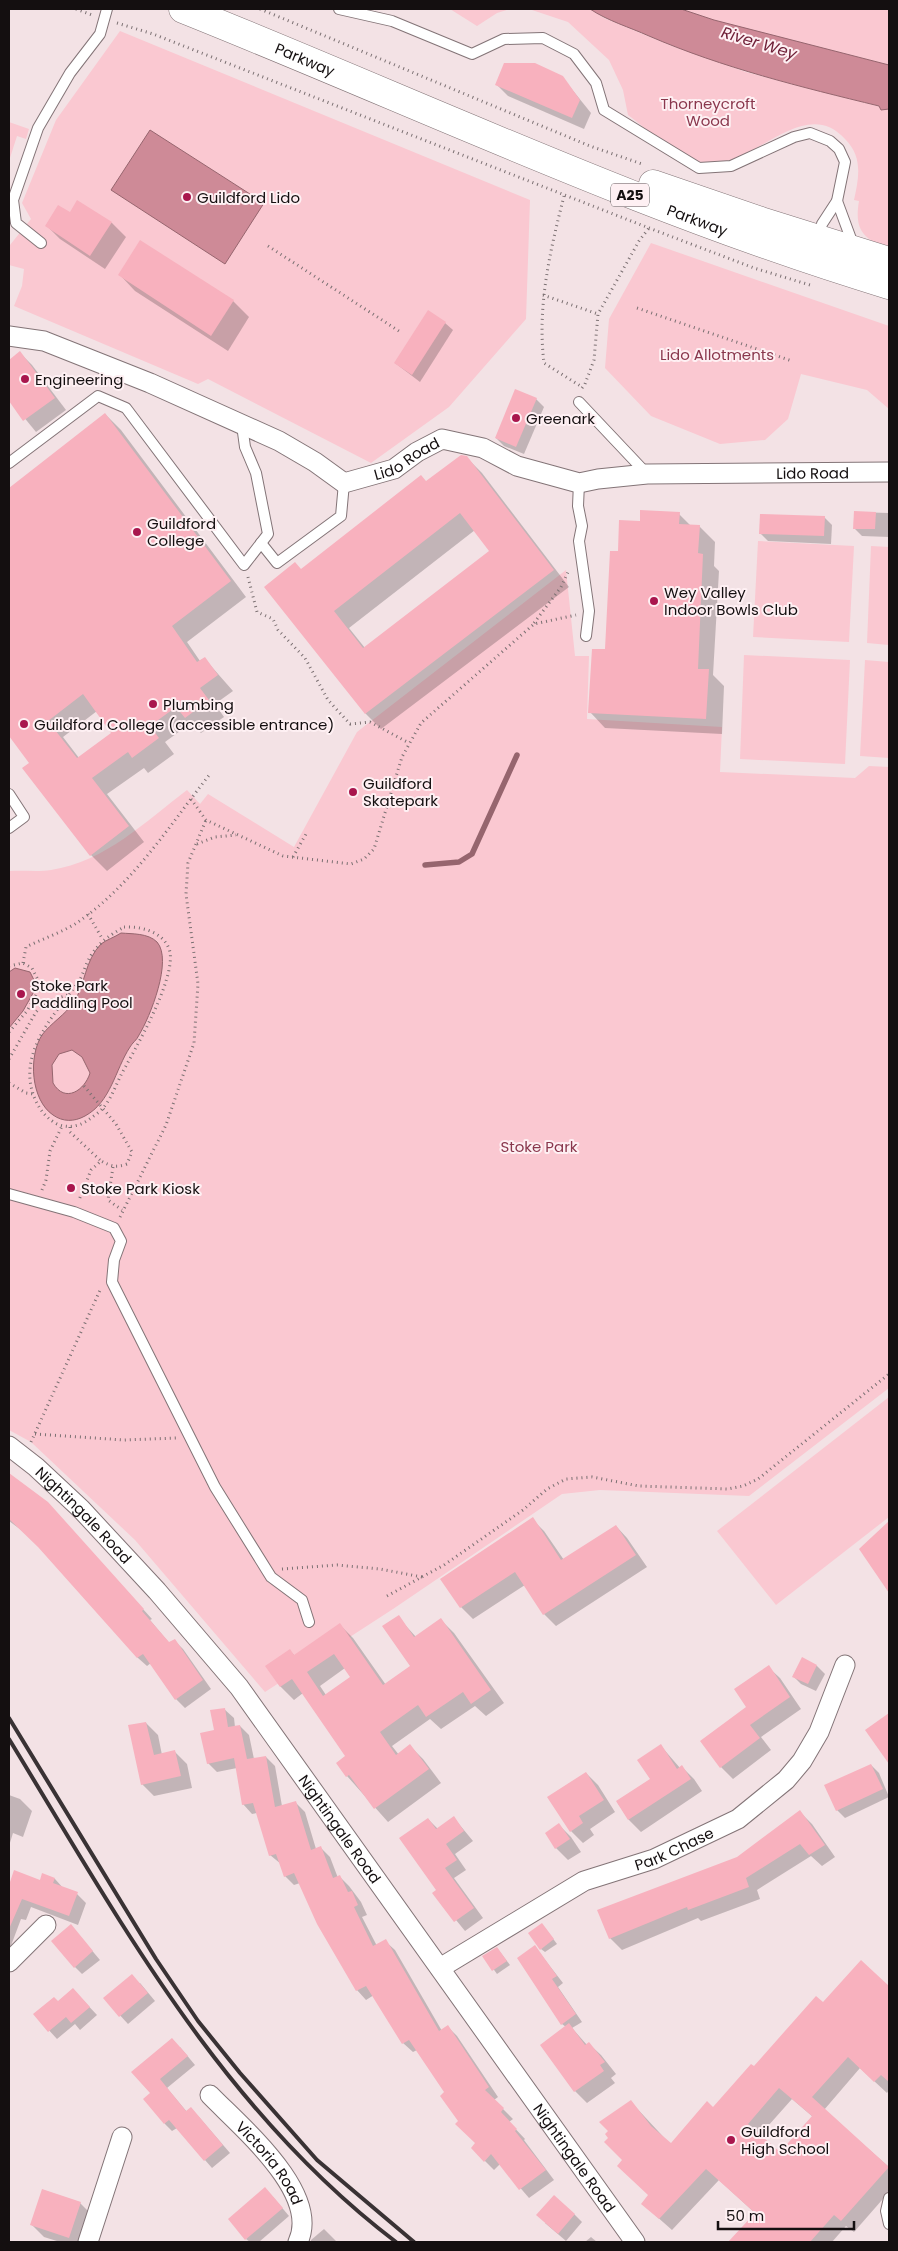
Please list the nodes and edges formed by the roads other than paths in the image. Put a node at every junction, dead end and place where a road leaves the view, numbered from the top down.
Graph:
1 (107, 9) edge
2 (184, 9) edge
3 (339, 9) edge
4 (428, 109) junction
5 (838, 201) junction
6 (818, 239) junction
7 (41, 243) dead end
8 (856, 250) junction
9 (889, 261) edge
10 (837, 269) junction
11 (889, 285) edge
12 (9, 336) edge
13 (579, 402) road end
14 (242, 425) junction
15 (9, 463) edge
16 (889, 472) edge
17 (646, 474) junction
18 (344, 482) junction
19 (579, 483) junction
20 (260, 543) junction
21 (586, 636) dead end
22 (9, 794) edge
23 (9, 828) edge
24 (9, 1194) edge
25 (16, 1451) edge
26 (309, 1622) dead end
27 (845, 1665) dead end
28 (46, 1925) dead end
29 (9, 1962) edge
30 (440, 1968) junction
31 (210, 2095) dead end
32 (122, 2137) dead end
33 (889, 2198) edge
34 (889, 2224) edge
35 (88, 2242) edge
36 (298, 2242) edge
37 (635, 2242) edge

1 - 7 lane
2 - 4 main road, Parkway / A25
3 - 5 lane
4 - 6 main road, Parkway / A25
4 - 10 main road, Parkway / A25
5 - 6 lane
5 - 8 lane
6 - 8 main road, Parkway / A25
6 - 10 lane
8 - 9 main road, Parkway / A25
10 - 11 main road, Parkway / A25
12 - 14 street
13 - 17 lane
14 - 18 street
14 - 20 lane
15 - 20 lane
16 - 17 street, Lido Road
17 - 19 street, Lido Road
18 - 19 street, Lido Road
18 - 20 lane
19 - 21 lane
22 - 23 lane
24 - 26 lane
25 - 30 street, Nightingale Road
27 - 30 street, Park Chase
28 - 29 street
30 - 37 street, Nightingale Road
31 - 36 street, Victoria Road
32 - 35 street
33 - 34 lane

